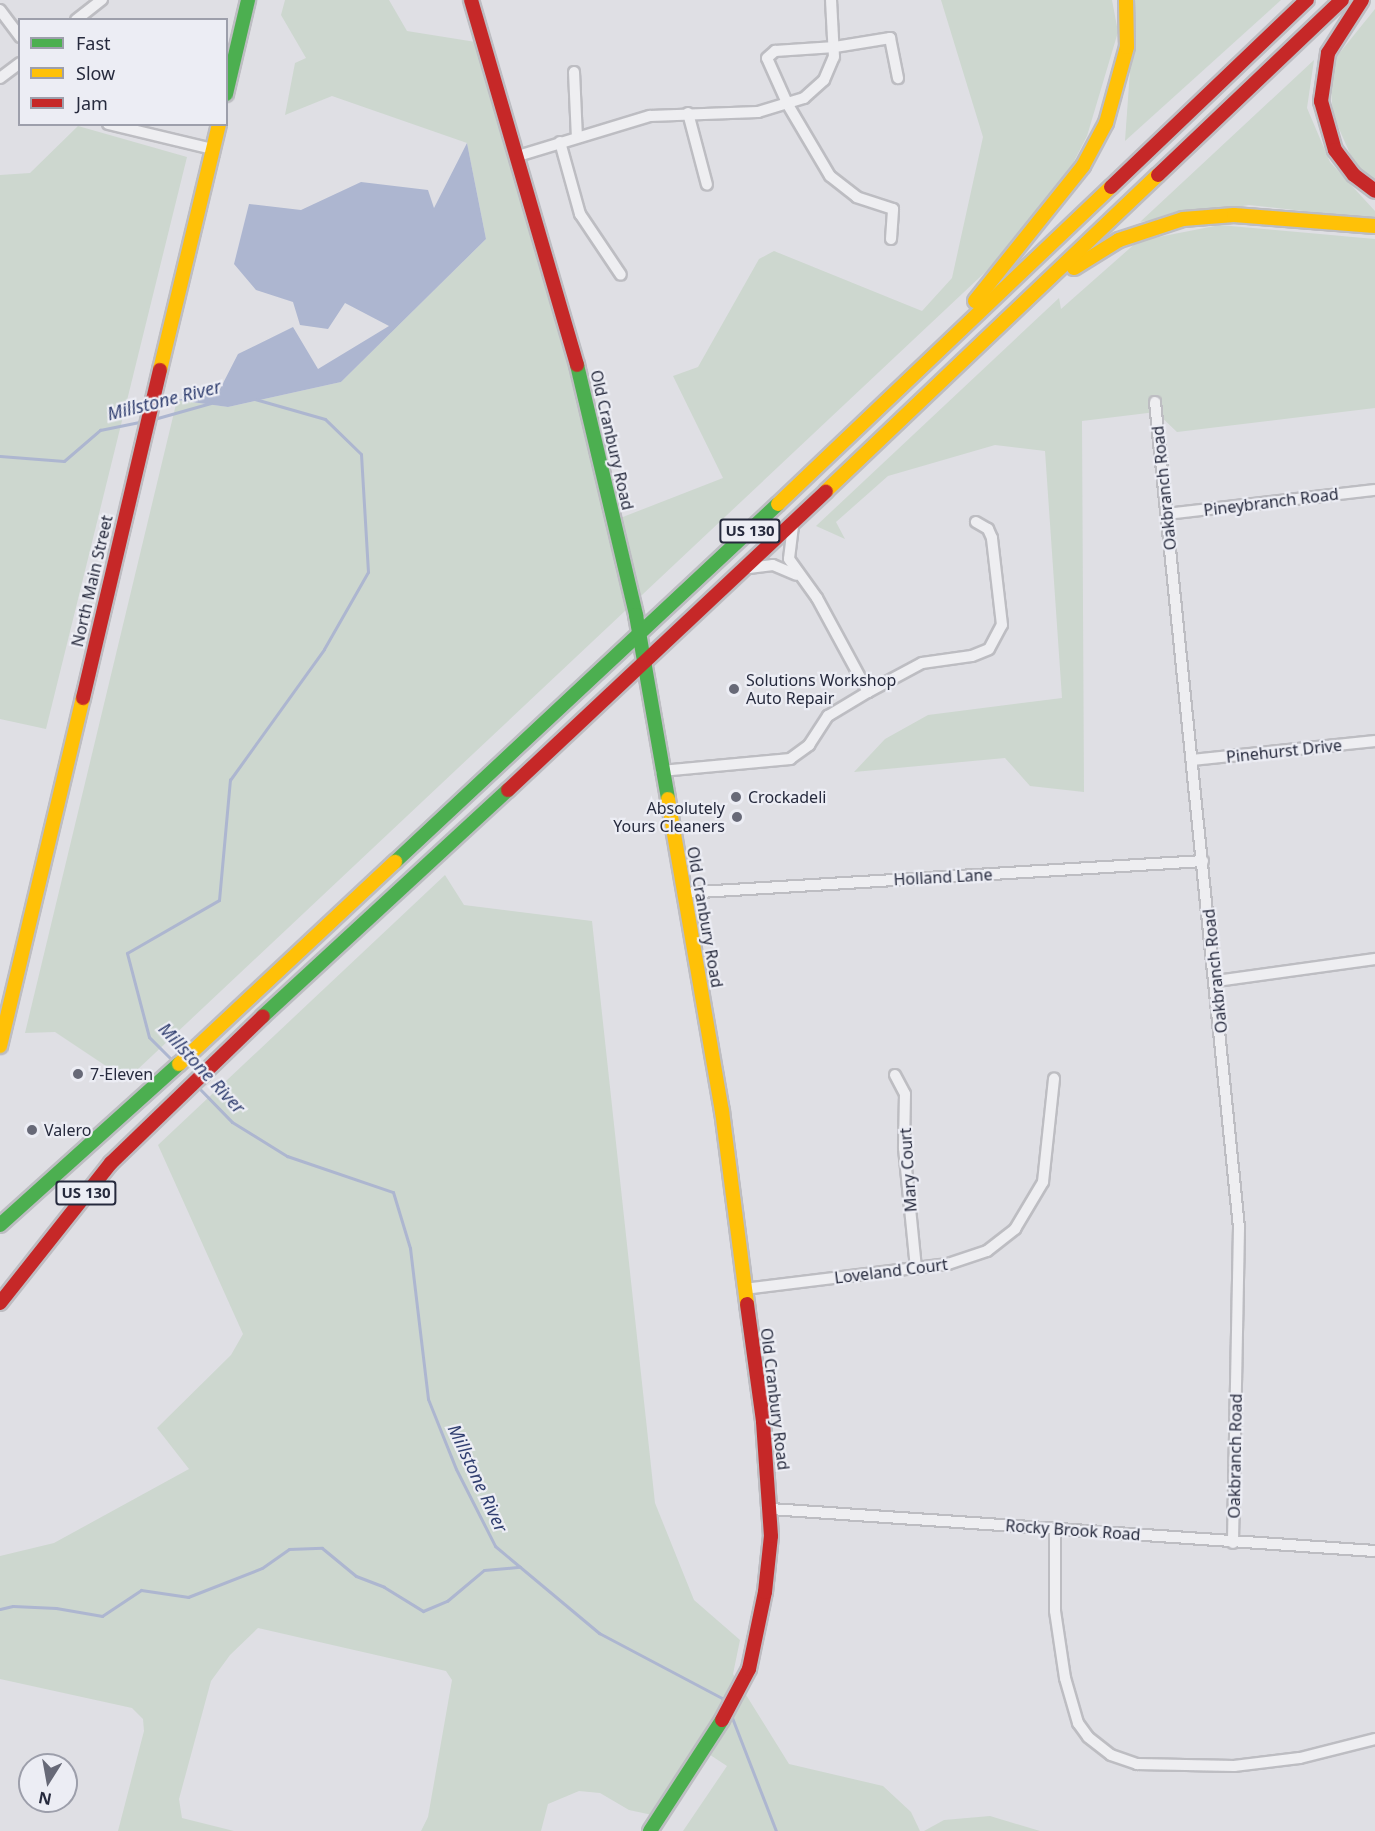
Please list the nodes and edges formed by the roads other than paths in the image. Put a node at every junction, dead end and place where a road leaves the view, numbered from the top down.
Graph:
1 (102, 0) edge
2 (248, 0) edge
3 (471, 0) edge
4 (831, 0) edge
5 (1126, 0) edge
6 (1307, 0) edge
7 (1342, 0) edge
8 (1362, 0) edge
9 (0, 10) edge
10 (79, 18) edge
11 (18, 34) edge
12 (835, 47) junction
13 (18, 64) edge
14 (574, 72) dead end
15 (0, 78) edge
16 (898, 78) dead end
17 (228, 85) edge
18 (788, 105) junction
19 (688, 113) junction
20 (116, 126) edge
21 (219, 126) edge
22 (577, 137) junction
23 (560, 142) junction
24 (213, 149) junction
25 (518, 156) junction
26 (707, 185) dead end
27 (1375, 191) edge
28 (1375, 226) edge
29 (891, 239) dead end
30 (621, 275) dead end
31 (1028, 300) junction
32 (924, 365) junction
33 (1155, 402) dead end
34 (1375, 489) edge
35 (1167, 514) junction
36 (794, 521) junction
37 (976, 522) dead end
38 (741, 572) junction
39 (799, 577) junction
40 (639, 636) junction
41 (643, 665) junction
42 (868, 692) junction
43 (1375, 741) edge
44 (1192, 760) junction
45 (661, 771) junction
46 (1203, 861) junction
47 (683, 893) junction
48 (1375, 959) edge
49 (1216, 981) junction
50 (0, 1046) edge
51 (895, 1075) dead end
52 (1054, 1079) dead end
53 (0, 1226) edge
54 (916, 1268) junction
55 (744, 1289) junction
56 (0, 1303) edge
57 (771, 1509) junction
58 (1055, 1528) junction
59 (1233, 1543) junction
60 (1375, 1551) edge
61 (1375, 1739) edge
62 (650, 1831) edge

1 - 10 street
2 - 17 main road
3 - 25 main road, Old Cranbury Road
4 - 12 street
5 - 32 main road
6 - 32 main road, US 130
7 - 31 main road, US 130
8 - 27 main road
9 - 11 street
12 - 16 street
12 - 18 street
12 - 18 street
13 - 15 street
14 - 22 street
18 - 19 street
18 - 29 street
19 - 22 street
19 - 26 street
20 - 24 street
21 - 24 main road, North Main Street
22 - 23 street
23 - 25 street
23 - 30 street
24 - 50 main road, North Main Street
25 - 40 main road, Old Cranbury Road
28 - 31 main road
31 - 36 main road, US 130
32 - 40 main road, US 130
33 - 35 street, Oakbranch Road
34 - 35 street, Pineybranch Road
35 - 44 street, Oakbranch Road
36 - 38 main road, US 130
36 - 39 street
37 - 42 street
38 - 39 street
38 - 41 main road, US 130
39 - 42 street
40 - 41 main road, Old Cranbury Road
40 - 53 main road, US 130
41 - 45 main road, Old Cranbury Road
41 - 56 main road, US 130
42 - 45 street
43 - 44 street, Pinehurst Drive
44 - 46 street, Oakbranch Road
45 - 47 main road, Old Cranbury Road
46 - 47 street, Holland Lane
46 - 49 street, Oakbranch Road
47 - 55 main road, Old Cranbury Road
48 - 49 street
49 - 59 street, Oakbranch Road
51 - 54 street, Mary Court
52 - 54 street, Loveland Court
54 - 55 street, Loveland Court
55 - 57 main road, Old Cranbury Road
57 - 58 street, Rocky Brook Road
57 - 62 main road, Old Cranbury Road
58 - 59 street, Rocky Brook Road
58 - 61 street
59 - 60 street, Rocky Brook Road

